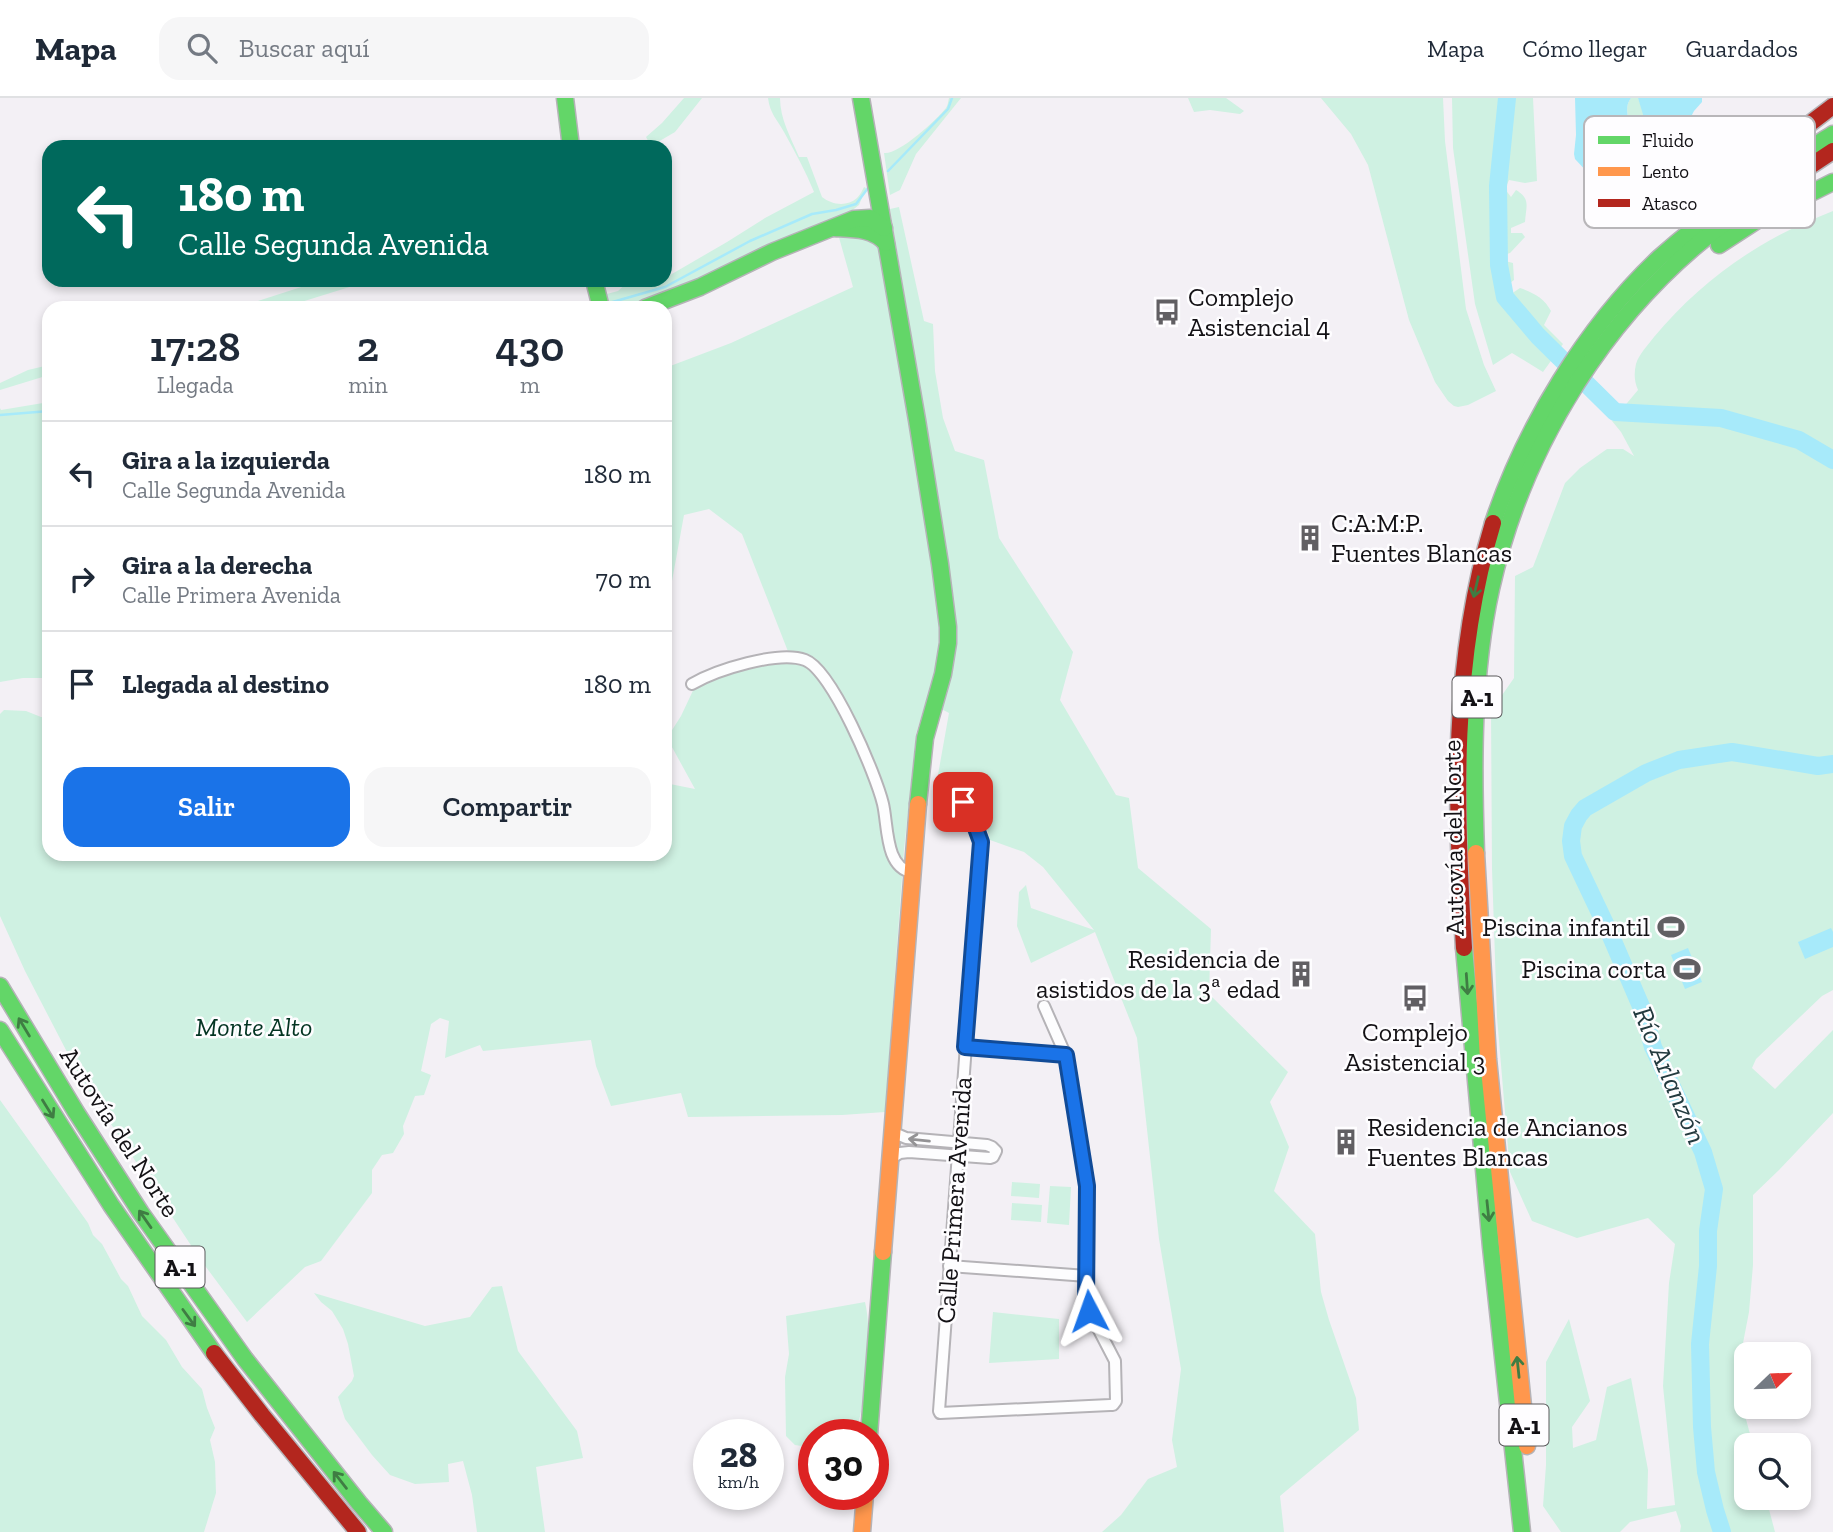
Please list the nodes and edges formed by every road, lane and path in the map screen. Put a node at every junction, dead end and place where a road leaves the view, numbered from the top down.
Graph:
1 (565, 98) edge
2 (861, 98) edge
3 (1830, 108) edge
4 (1815, 120) edge
5 (1833, 134) edge
6 (570, 140) edge
7 (1815, 145) edge
8 (1833, 151) edge
9 (1815, 163) edge
10 (875, 178) junction
11 (1833, 181) edge
12 (1815, 190) edge
13 (1833, 193) edge
14 (1815, 195) edge
15 (853, 219) junction
16 (832, 228) junction
17 (1679, 228) edge
18 (1694, 228) edge
19 (1720, 228) edge
20 (1744, 228) edge
21 (880, 229) junction
22 (663, 301) edge
23 (1610, 326) junction
24 (1540, 433) junction
25 (692, 684) dead end
26 (943, 800) dead end
27 (912, 872) junction
28 (0, 986) edge
29 (1044, 1006) dead end
30 (0, 1030) edge
31 (965, 1047) junction
32 (1066, 1055) junction
33 (892, 1132) junction
34 (958, 1143) junction
35 (957, 1156) junction
36 (890, 1159) junction
37 (949, 1266) junction
38 (1087, 1276) junction
39 (870, 1419) edge
40 (864, 1510) edge
41 (358, 1532) edge
42 (384, 1532) edge
43 (862, 1532) edge
44 (1519, 1532) edge
45 (1535, 1532) edge

1 - 6 main road
2 - 10 main road
3 - 4 main road
5 - 7 main road, A-1
8 - 9 main road, Autovía del Norte / A-1
10 - 15 main road
10 - 21 main road
11 - 12 main road
13 - 14 main road
15 - 16 main road
15 - 21 main road
16 - 21 main road
16 - 22 main road
17 - 23 main road
18 - 23 main road, A-1
19 - 23 main road, Autovía del Norte / A-1
20 - 23 main road
21 - 27 main road
23 - 24 main road, Autovía del Norte / A-1
23 - 24 main road
24 -> 44 main road, Autovía del Norte / A-1
45 -> 24 main road, Autovía del Norte / A-1
25 - 27 street
26 - 31 street, Calle Primera Avenida
27 - 33 main road
42 -> 28 main road, Autovía del Norte / A-1
29 - 32 street
30 -> 41 main road, Autovía del Norte / A-1
31 - 32 street
31 - 34 street, Calle Primera Avenida
32 - 38 street
34 -> 33 street
33 - 36 main road
34 - 35 street, Calle Primera Avenida
34 - 35 street
35 - 36 street
35 - 37 street, Calle Primera Avenida
36 - 39 main road
37 - 38 street
37 - 38 street, Calle Primera Avenida
40 - 43 main road

